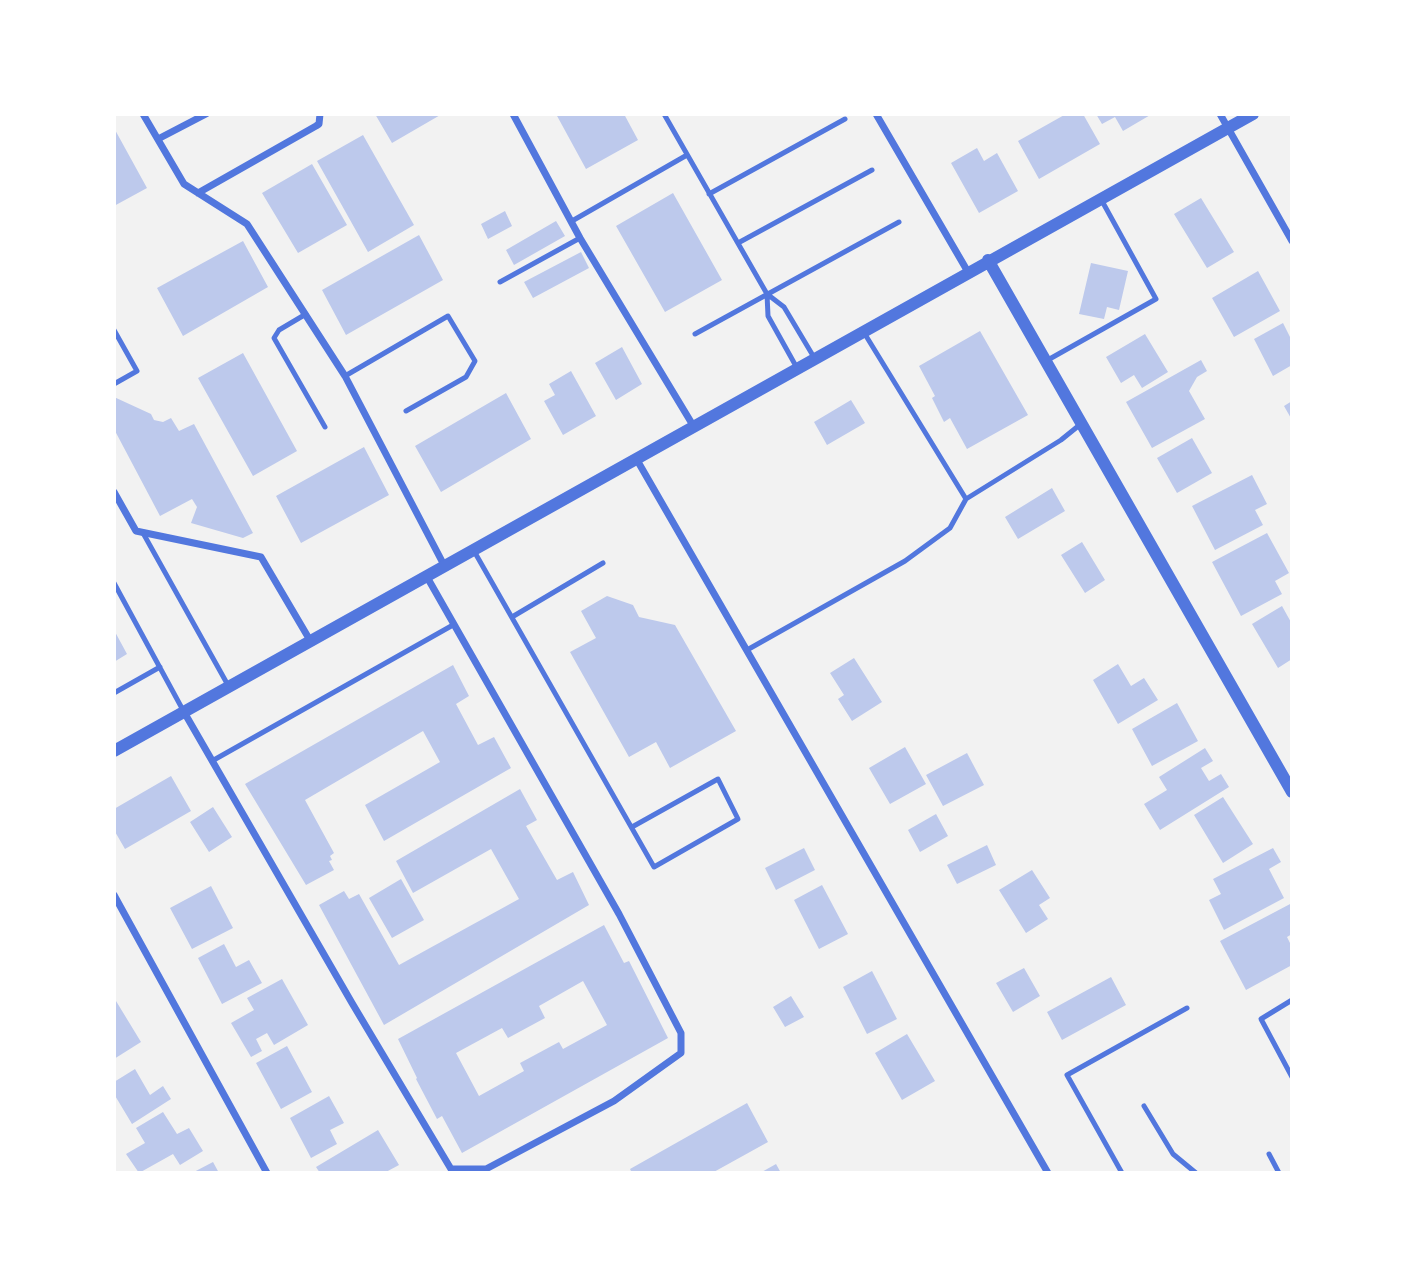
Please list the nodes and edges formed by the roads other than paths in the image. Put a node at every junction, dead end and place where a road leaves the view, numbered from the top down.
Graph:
1 (143, 114) edge
2 (206, 114) edge
3 (320, 114) edge
4 (513, 114) edge
5 (663, 114) edge
6 (876, 114) edge
7 (1220, 114) edge
8 (1253, 114) edge
9 (845, 119) dead end
10 (1228, 127) junction
11 (158, 139) junction
12 (687, 155) junction
13 (873, 170) dead end
14 (198, 193) junction
15 (709, 194) junction
16 (1101, 198) junction
17 (572, 221) junction
18 (899, 222) dead end
19 (580, 238) junction
20 (1292, 242) edge
21 (738, 243) junction
22 (988, 260) junction
23 (968, 272) junction
24 (500, 282) dead end
25 (767, 294) junction
26 (306, 314) junction
27 (114, 330) edge
28 (863, 331) junction
29 (695, 334) dead end
30 (815, 359) junction
31 (1046, 361) junction
32 (798, 369) junction
33 (345, 376) junction
34 (114, 384) edge
35 (406, 411) dead end
36 (1082, 423) junction
37 (325, 427) dead end
38 (694, 427) junction
39 (637, 460) junction
40 (114, 492) edge
41 (966, 499) junction
42 (144, 533) junction
43 (474, 551) junction
44 (603, 563) dead end
45 (445, 567) junction
46 (426, 577) junction
47 (114, 583) edge
48 (512, 617) junction
49 (453, 625) junction
50 (311, 642) junction
51 (747, 650) junction
52 (160, 667) junction
53 (229, 687) junction
54 (114, 693) edge
55 (184, 712) junction
56 (114, 751) edge
57 (212, 761) junction
58 (1292, 792) edge
59 (632, 828) junction
60 (114, 895) edge
61 (1292, 1000) edge
62 (1187, 1008) dead end
63 (1292, 1077) edge
64 (1144, 1106) dead end
65 (1269, 1154) dead end
66 (267, 1173) edge
67 (1048, 1173) edge
68 (1122, 1173) edge
69 (1196, 1173) edge
70 (1279, 1173) edge

1 - 11 street
2 - 11 street
3 - 14 street
4 - 17 street
5 - 12 lane
6 - 23 street
7 - 10 street
8 - 10 street
9 - 15 lane
10 - 16 street
10 - 20 street
11 - 14 street
12 - 15 lane
12 - 17 lane
13 - 21 lane
14 - 26 street
15 - 21 lane
16 - 22 street
16 - 31 lane
17 - 19 street
18 - 25 lane
19 - 24 lane
19 - 38 street
21 - 25 lane
22 - 23 street
22 - 31 street
23 - 28 street
25 - 29 lane
25 - 30 lane
25 - 32 lane
26 - 33 street
26 - 37 lane
27 - 34 lane
28 - 30 street
28 - 41 lane
30 - 32 street
31 - 36 street
32 - 38 street
33 - 35 lane
33 - 45 street
36 - 41 lane
36 - 58 street
38 - 39 street
39 - 43 street
39 - 51 street
40 - 42 street
41 - 51 lane
42 - 50 street
42 - 53 lane
43 - 45 street
43 - 48 lane
44 - 48 lane
45 - 46 street
46 - 49 street
46 - 50 street
47 - 52 lane
48 - 59 lane
49 - 57 lane
49 - 57 street
50 - 53 street
51 - 67 street
52 - 54 lane
52 - 55 lane
53 - 55 street
55 - 56 street
55 - 57 street
59 - 59 lane
60 - 66 street
61 - 63 lane
62 - 68 lane
64 - 69 lane
65 - 70 lane

